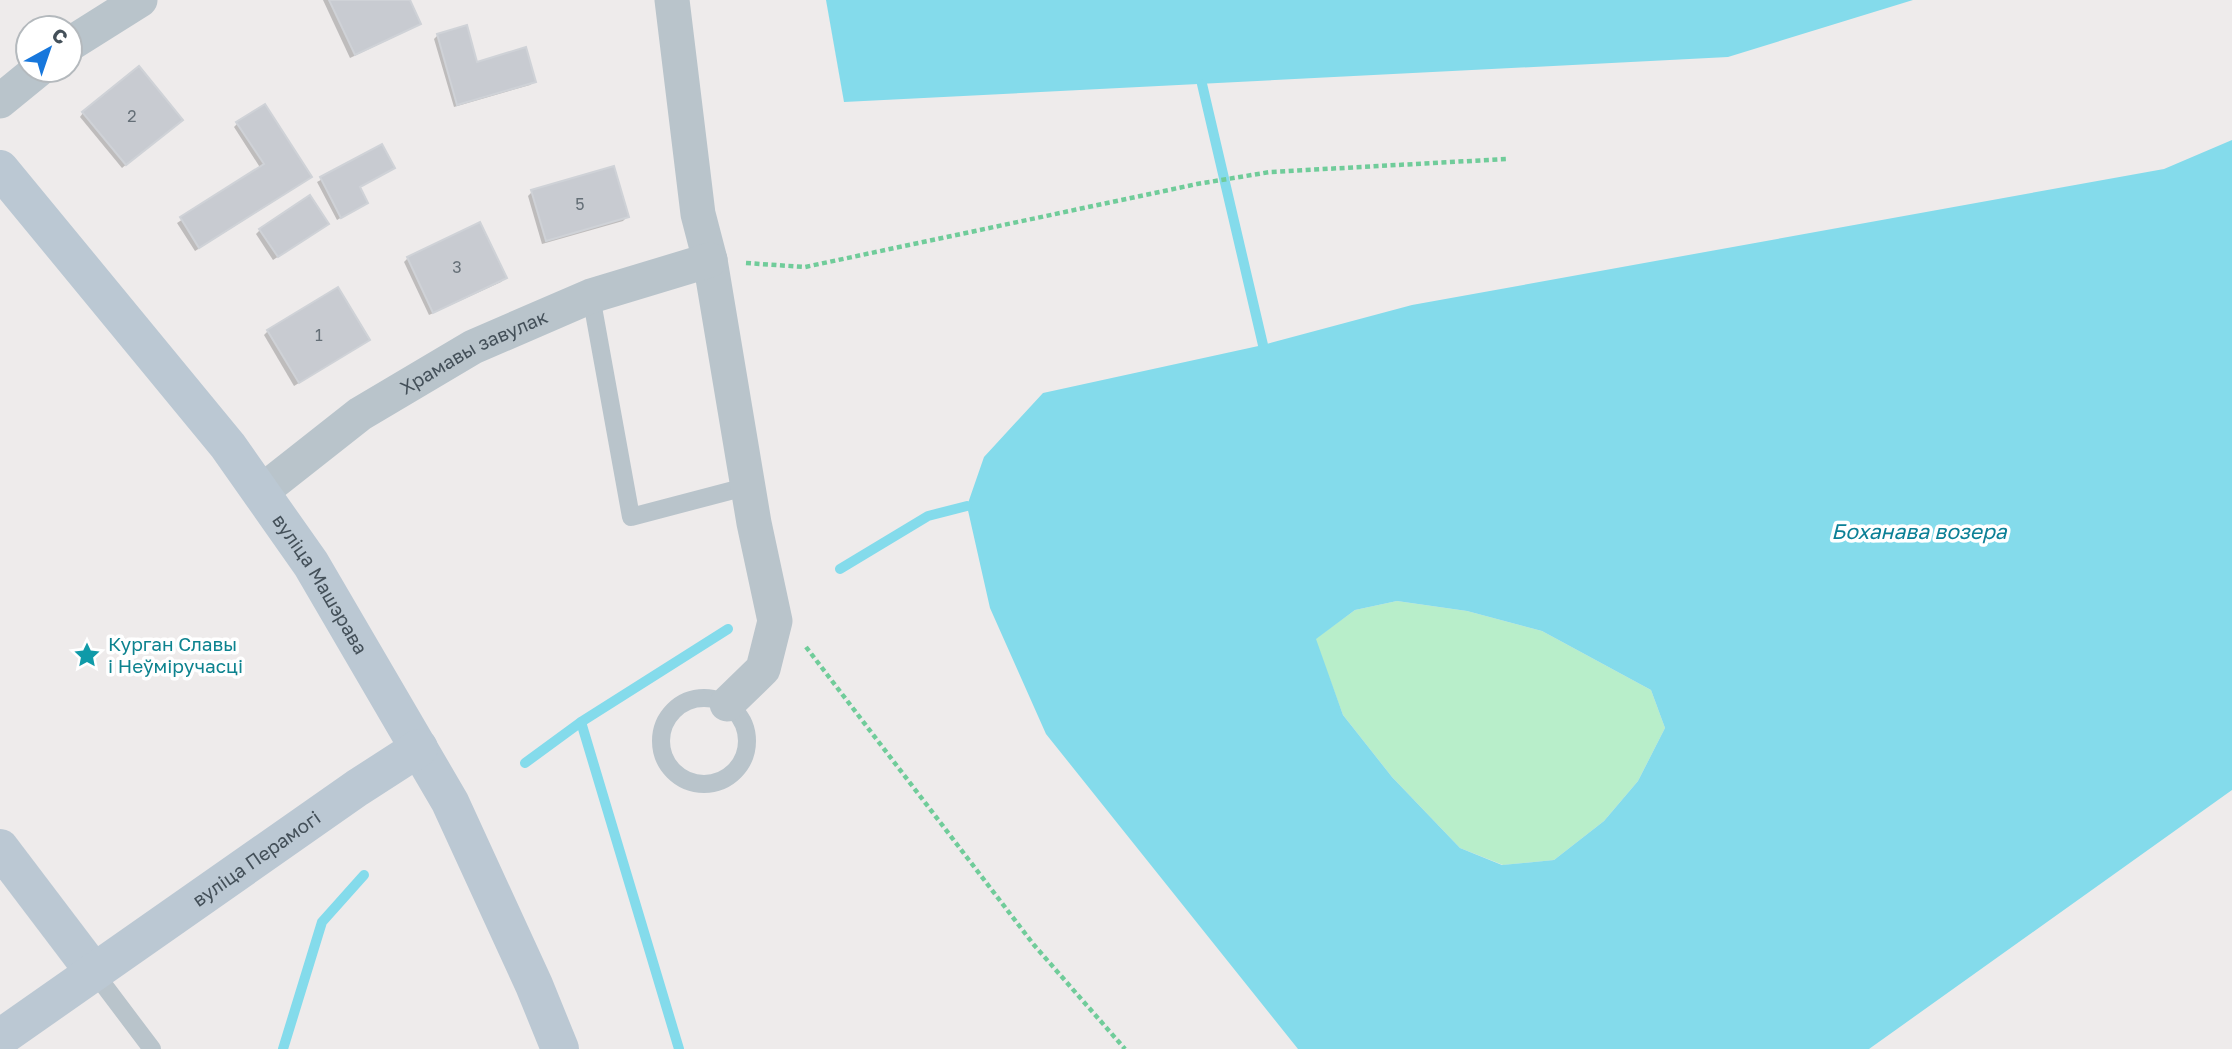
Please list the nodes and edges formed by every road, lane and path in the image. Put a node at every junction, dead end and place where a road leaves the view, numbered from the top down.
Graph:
1 (140, 0) edge
2 (672, 0) edge
3 (84, 35) edge
4 (21, 84) edge
5 (0, 101) edge
6 (1506, 159) dead end
7 (0, 169) edge
8 (710, 260) junction
9 (591, 296) junction
10 (749, 486) junction
11 (261, 492) junction
12 (775, 621) junction
13 (727, 704) junction
14 (419, 748) junction
15 (0, 848) edge
16 (94, 972) junction
17 (0, 1038) edge
18 (152, 1049) edge
19 (559, 1049) edge
20 (1125, 1049) edge

1 - 3 street
2 - 8 street
4 - 5 street
6 - 8 path
7 - 11 street, вуліца Машэрава
8 - 9 street, Храмавы завулак
8 - 10 street
9 - 10 lane
9 - 11 street, Храмавы завулак
10 - 12 street
11 - 14 street, вуліца Машэрава
12 - 13 street
12 - 20 path
13 - 13 lane
14 - 16 street, вуліца Перамогі
14 - 19 street, вуліца Машэрава
15 - 16 street
16 - 17 street, вуліца Перамогі
16 - 18 lane

